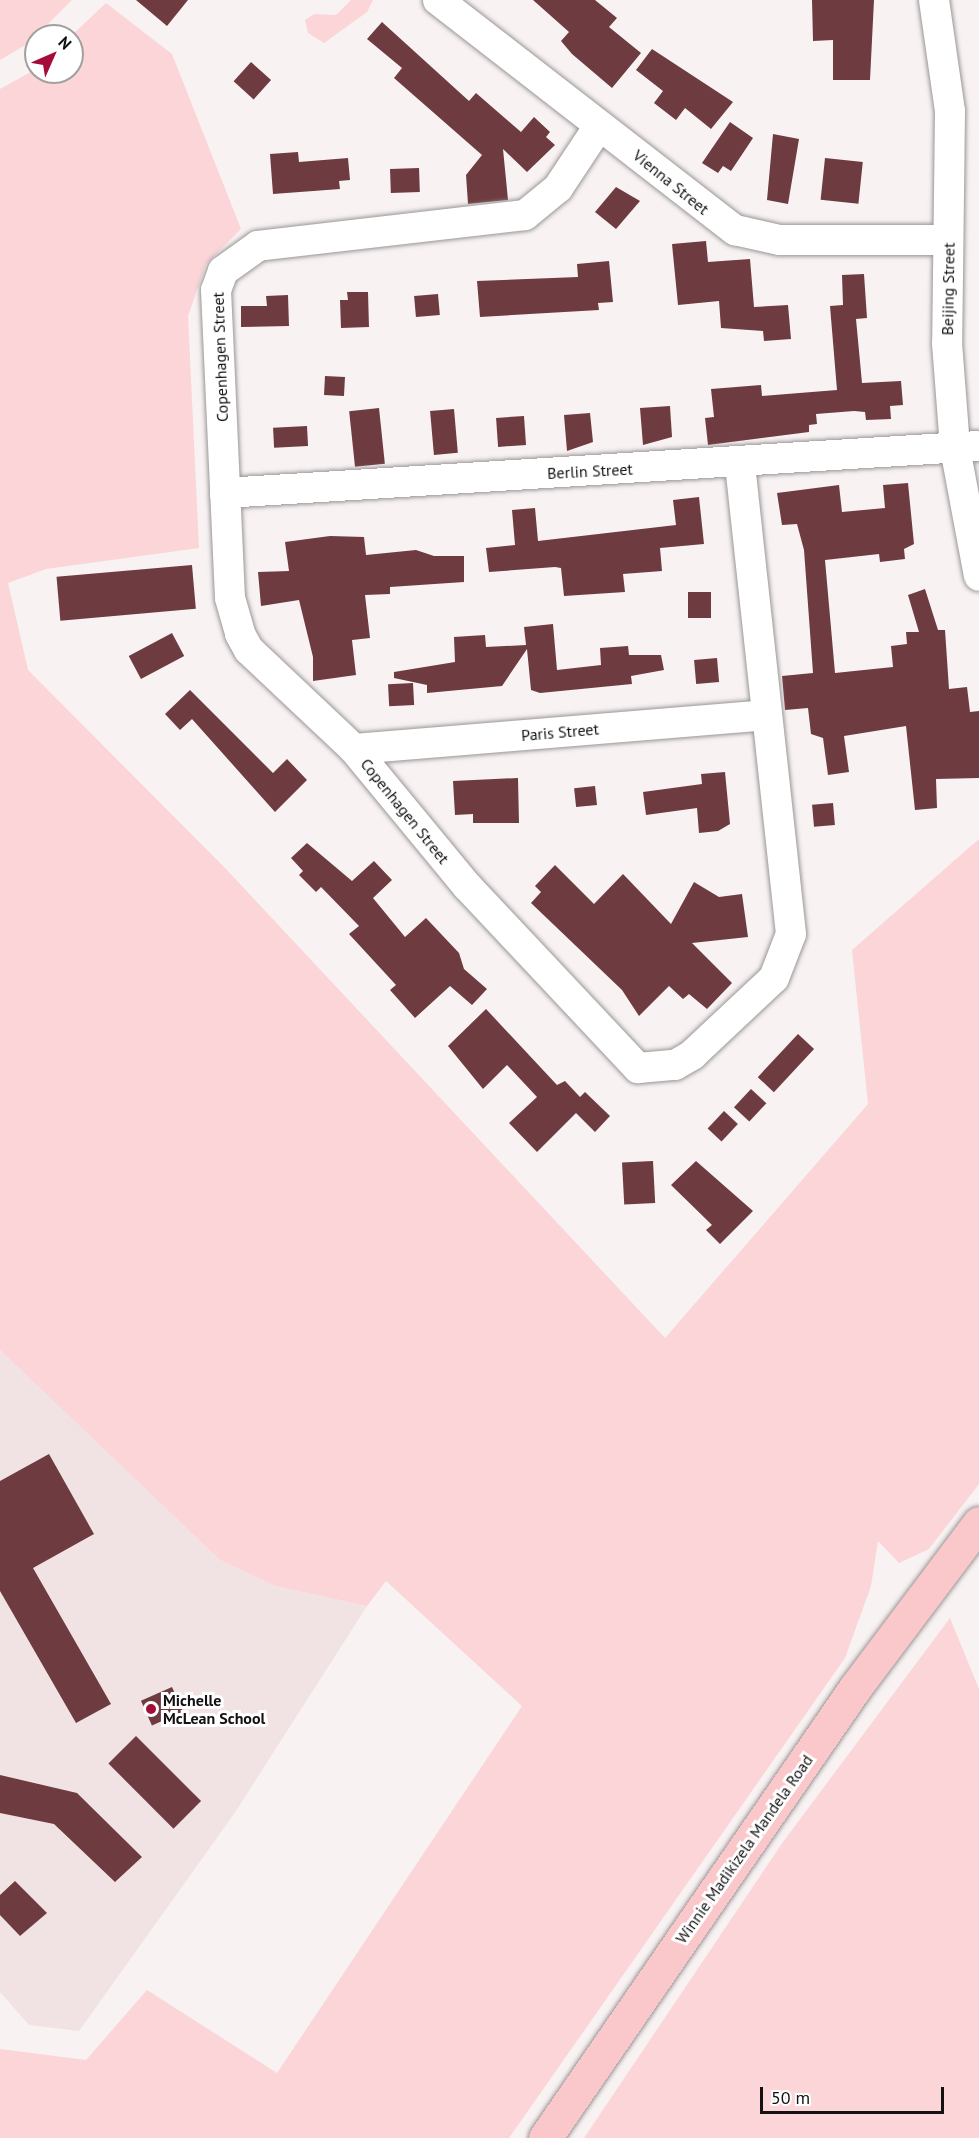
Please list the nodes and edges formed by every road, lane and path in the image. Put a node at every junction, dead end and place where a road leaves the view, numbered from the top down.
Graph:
1 (438, 0) edge
2 (934, 0) edge
3 (599, 126) junction
4 (948, 240) junction
5 (967, 447) edge
6 (740, 462) junction
7 (225, 493) junction
8 (979, 576) edge
9 (766, 715) junction
10 (354, 749) junction
11 (979, 1523) edge
12 (979, 1539) edge
13 (951, 1565) junction
14 (545, 2138) edge

1 - 3 street, Vienna Street
2 - 4 street, Beijing Street
3 - 4 street, Vienna Street
3 - 7 street, Copenhagen Street
4 - 5 street, Beijing Street
5 - 6 street, Berlin Street
5 - 8 street, Beijing Street
6 - 7 street, Berlin Street
6 - 9 street, Copenhagen Street
7 - 10 street, Copenhagen Street
9 - 10 street, Paris Street
9 - 10 street, Copenhagen Street
11 - 13 main road
12 - 13 main road
13 - 14 main road, Winnie Madikizela Mandela Road

